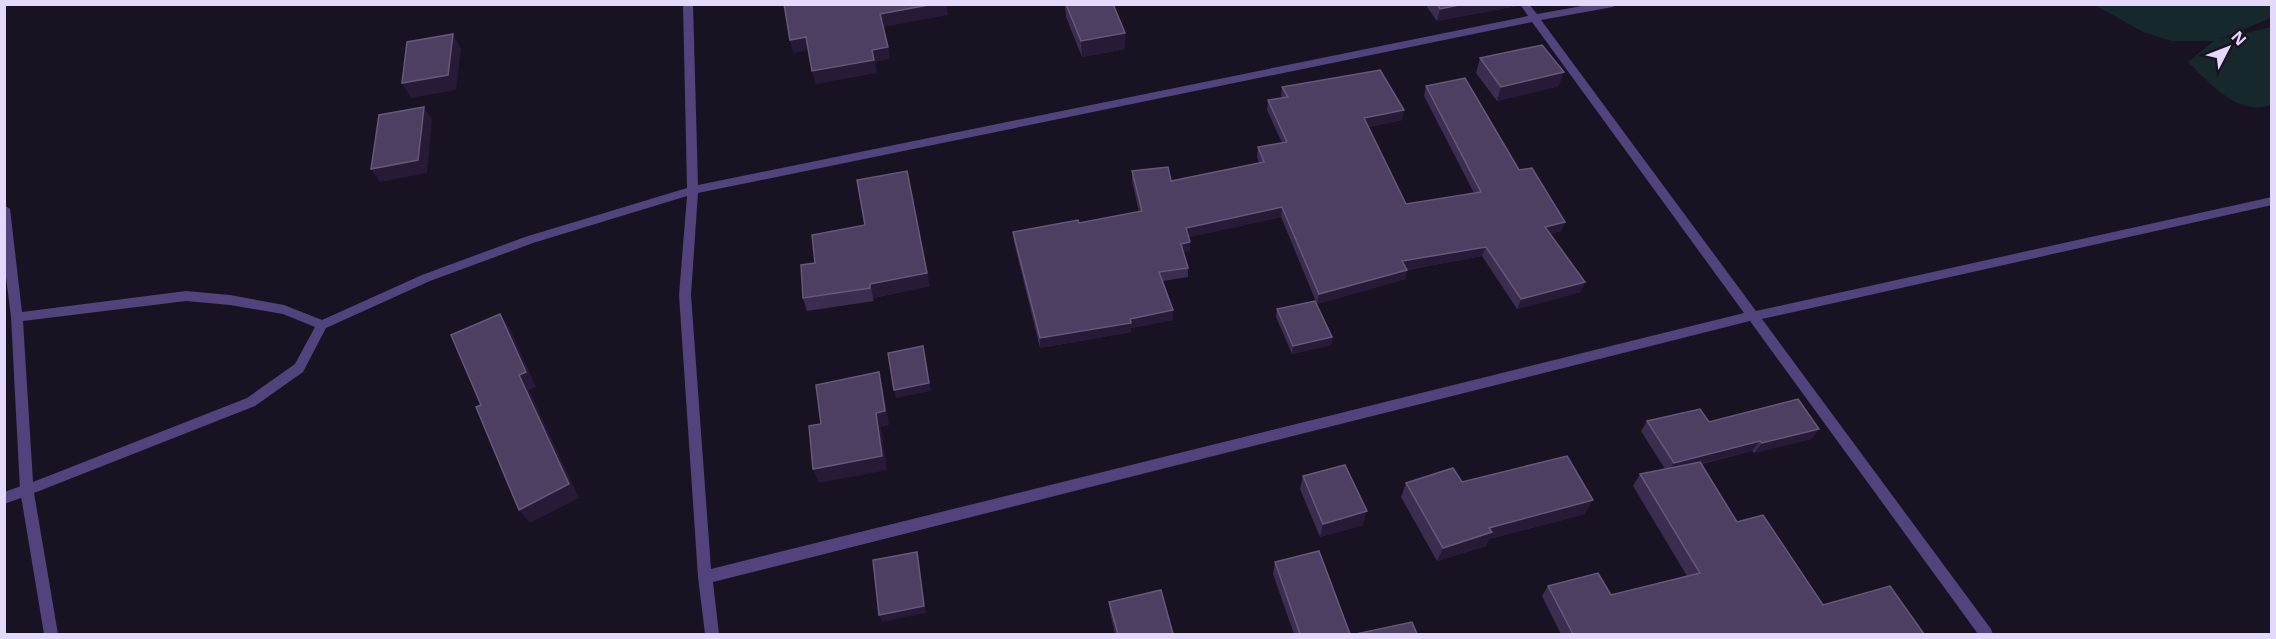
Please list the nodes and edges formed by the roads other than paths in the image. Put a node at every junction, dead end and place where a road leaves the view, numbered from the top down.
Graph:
1 (688, 4) edge
2 (1524, 4) edge
3 (1613, 4) edge
4 (1534, 18) junction
5 (693, 190) junction
6 (2271, 201) edge
7 (4, 209) edge
8 (1753, 316) junction
9 (17, 317) junction
10 (322, 325) junction
11 (27, 490) junction
12 (4, 498) edge
13 (705, 577) junction
14 (51, 634) edge
15 (712, 634) edge
16 (1986, 634) edge

1 - 5 street
2 - 4 street
3 - 4 street
4 - 5 street
4 - 8 street
5 - 10 street
5 - 13 street
6 - 8 street
7 - 9 street
8 - 13 street
8 - 16 street
9 - 10 street
9 - 11 street
10 - 11 street
11 - 12 street
11 - 14 street
13 - 15 street

